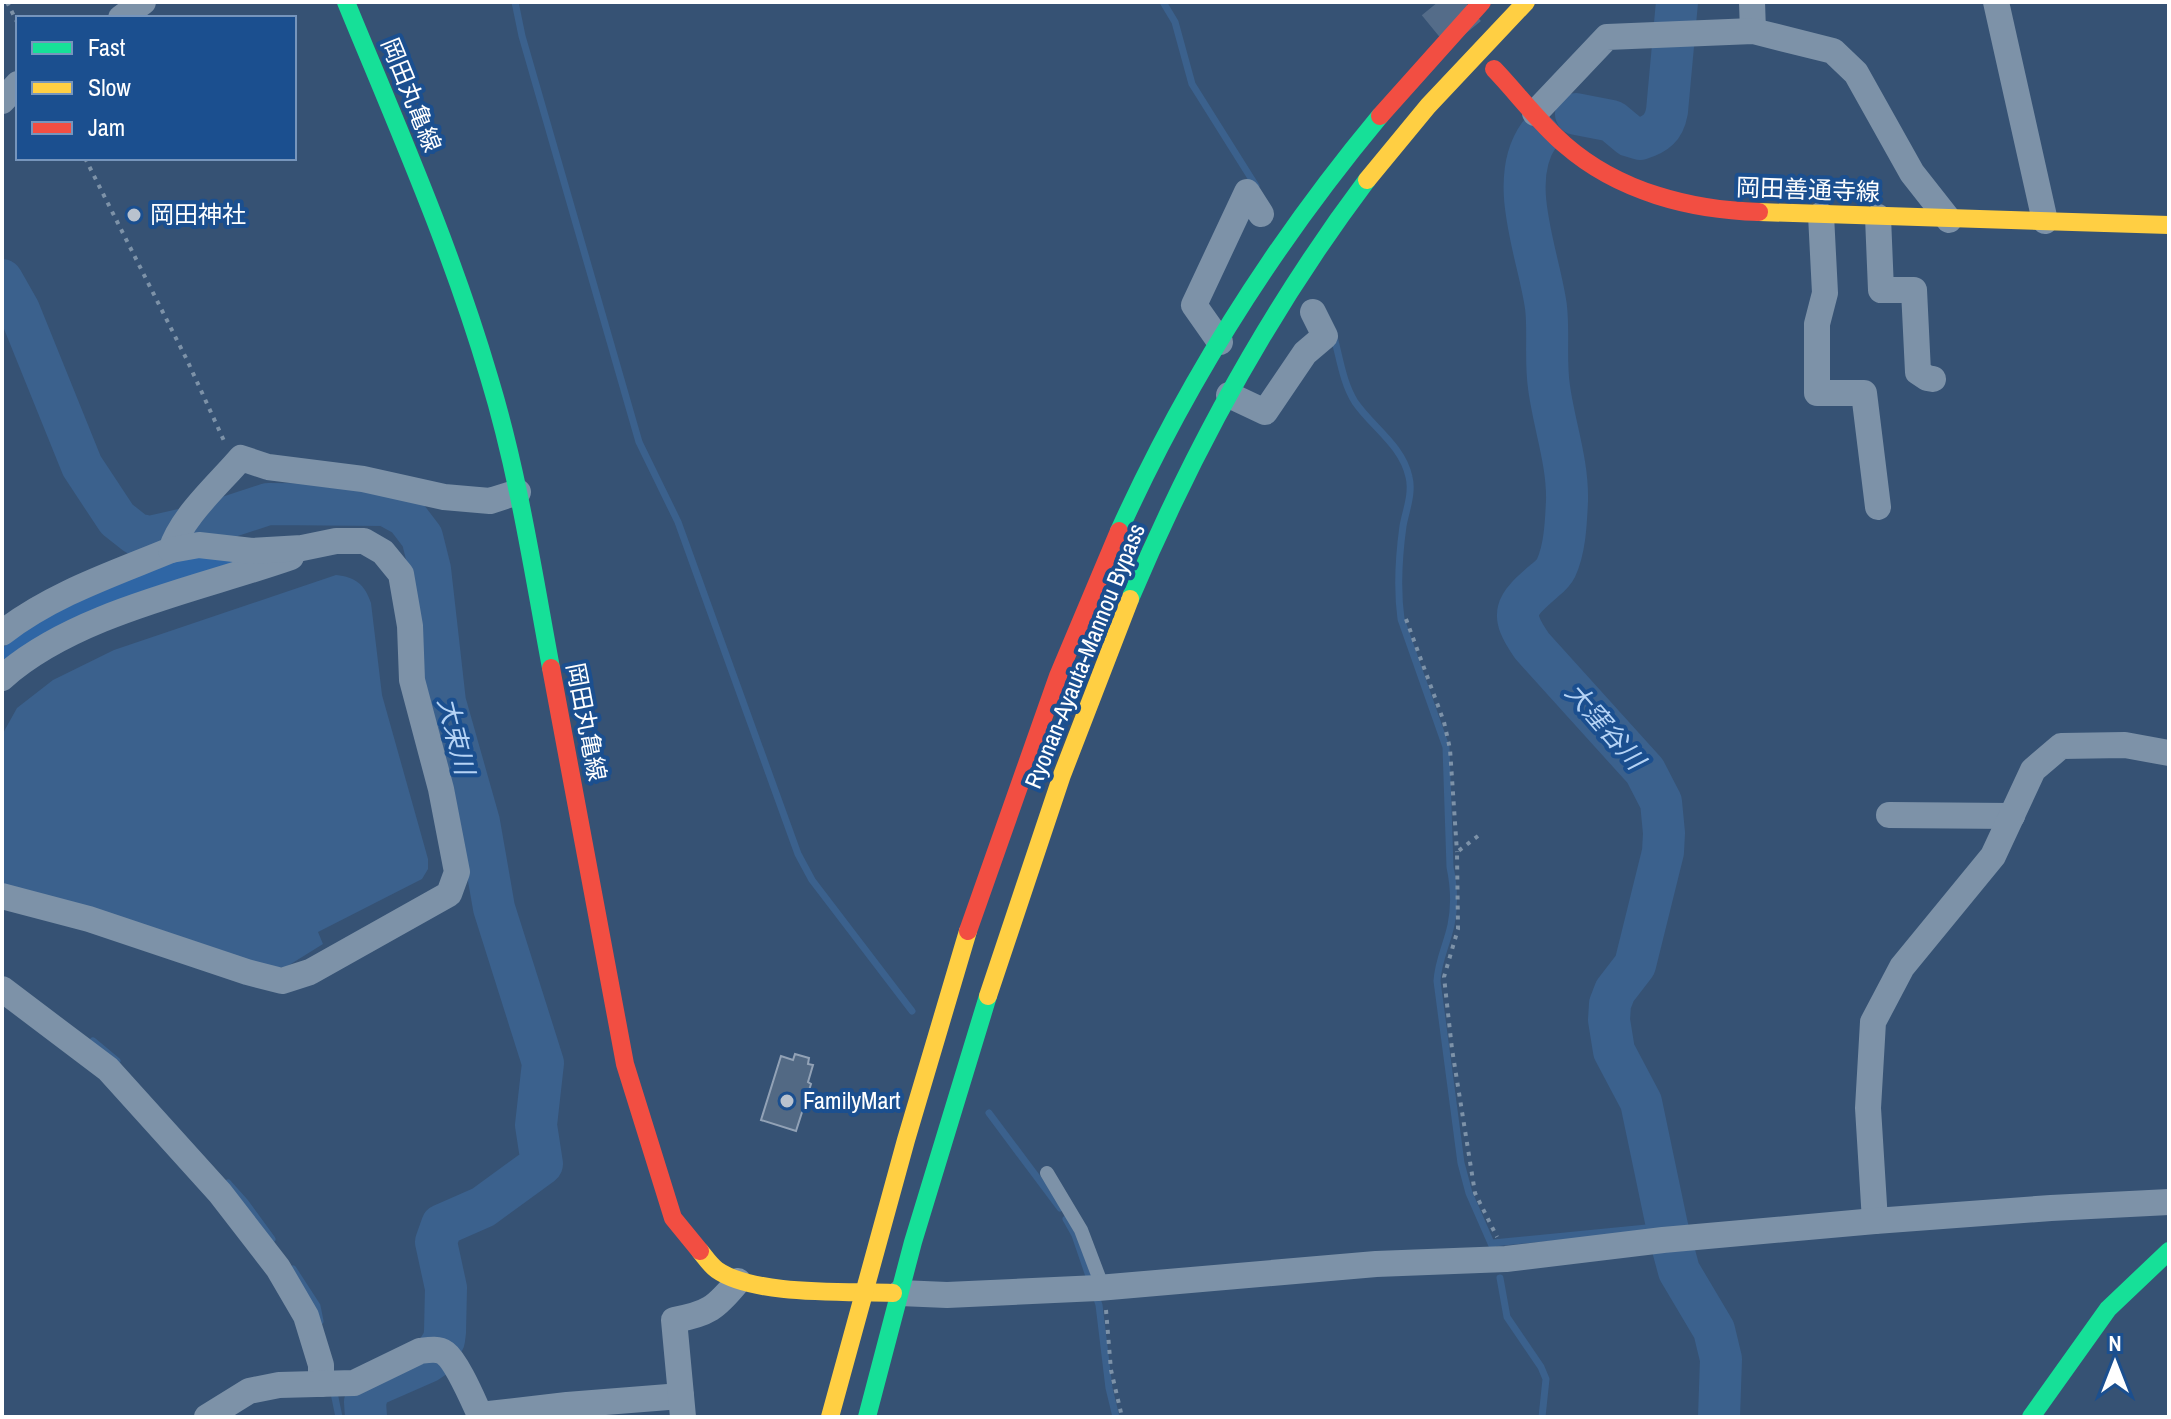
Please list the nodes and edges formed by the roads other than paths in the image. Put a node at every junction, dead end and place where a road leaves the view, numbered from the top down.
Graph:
1 (143, 2) edge
2 (346, 2) edge
3 (1482, 2) edge
4 (1526, 2) edge
5 (1752, 2) edge
6 (1996, 2) edge
7 (124, 16) edge
8 (1753, 31) junction
9 (1494, 69) tunnel mouth
10 (16, 86) edge
11 (2, 101) edge
12 (1535, 113) junction
13 (1261, 214) dead end
14 (1821, 215) junction
15 (1878, 217) junction
16 (1949, 220) junction
17 (2045, 221) junction
18 (2169, 225) edge
19 (1313, 312) dead end
20 (1220, 342) junction
21 (1933, 379) dead end
22 (1229, 395) junction
23 (518, 492) junction
24 (1878, 507) dead end
25 (173, 545) junction
26 (302, 548) junction
27 (2, 633) edge
28 (2, 678) edge
29 (2169, 753) edge
30 (1889, 815) dead end
31 (2012, 816) junction
32 (2, 896) edge
33 (2, 989) edge
34 (1047, 1173) dead end
35 (2169, 1202) edge
36 (1875, 1221) junction
37 (2169, 1251) edge
38 (738, 1281) junction
39 (1096, 1288) junction
40 (864, 1292) junction
41 (900, 1293) junction
42 (329, 1384) junction
43 (682, 1407) edge
44 (207, 1417) edge
45 (830, 1417) edge
46 (867, 1417) edge
47 (2031, 1417) edge

1 - 7 street
2 - 23 main road, 岡田丸亀線
3 - 20 main road, Ryonan-Ayauta-Mannou Bypass
4 - 22 main road, Ryonan-Ayauta-Mannou Bypass
5 - 8 street
6 - 17 street
8 - 12 street
8 - 16 street
9 - 12 main road, 岡田善通寺線
10 - 11 street
12 - 14 main road, 岡田善通寺線
13 - 20 street
14 - 15 main road, 岡田善通寺線
14 - 24 street
15 - 16 main road, 岡田善通寺線
15 - 21 street
16 - 17 main road, 岡田善通寺線
17 - 18 main road, 岡田善通寺線
19 - 22 street
20 - 40 main road, Ryonan-Ayauta-Mannou Bypass
22 - 41 main road, Ryonan-Ayauta-Mannou Bypass
23 - 25 street
23 - 38 main road, 岡田丸亀線
25 - 26 street
25 - 27 street
26 - 28 street
26 - 32 street
29 - 31 street
30 - 31 street
31 - 36 street
33 - 42 street
34 - 39 lane
35 - 36 street
36 - 39 street
37 - 47 main road
38 - 40 main road, 岡田丸亀線
38 - 43 street
39 - 41 street
40 - 41 main road, 岡田丸亀線
40 - 45 main road, Ryonan-Ayauta-Mannou Bypass
41 - 46 main road, Ryonan-Ayauta-Mannou Bypass
42 - 43 street
42 - 44 street

